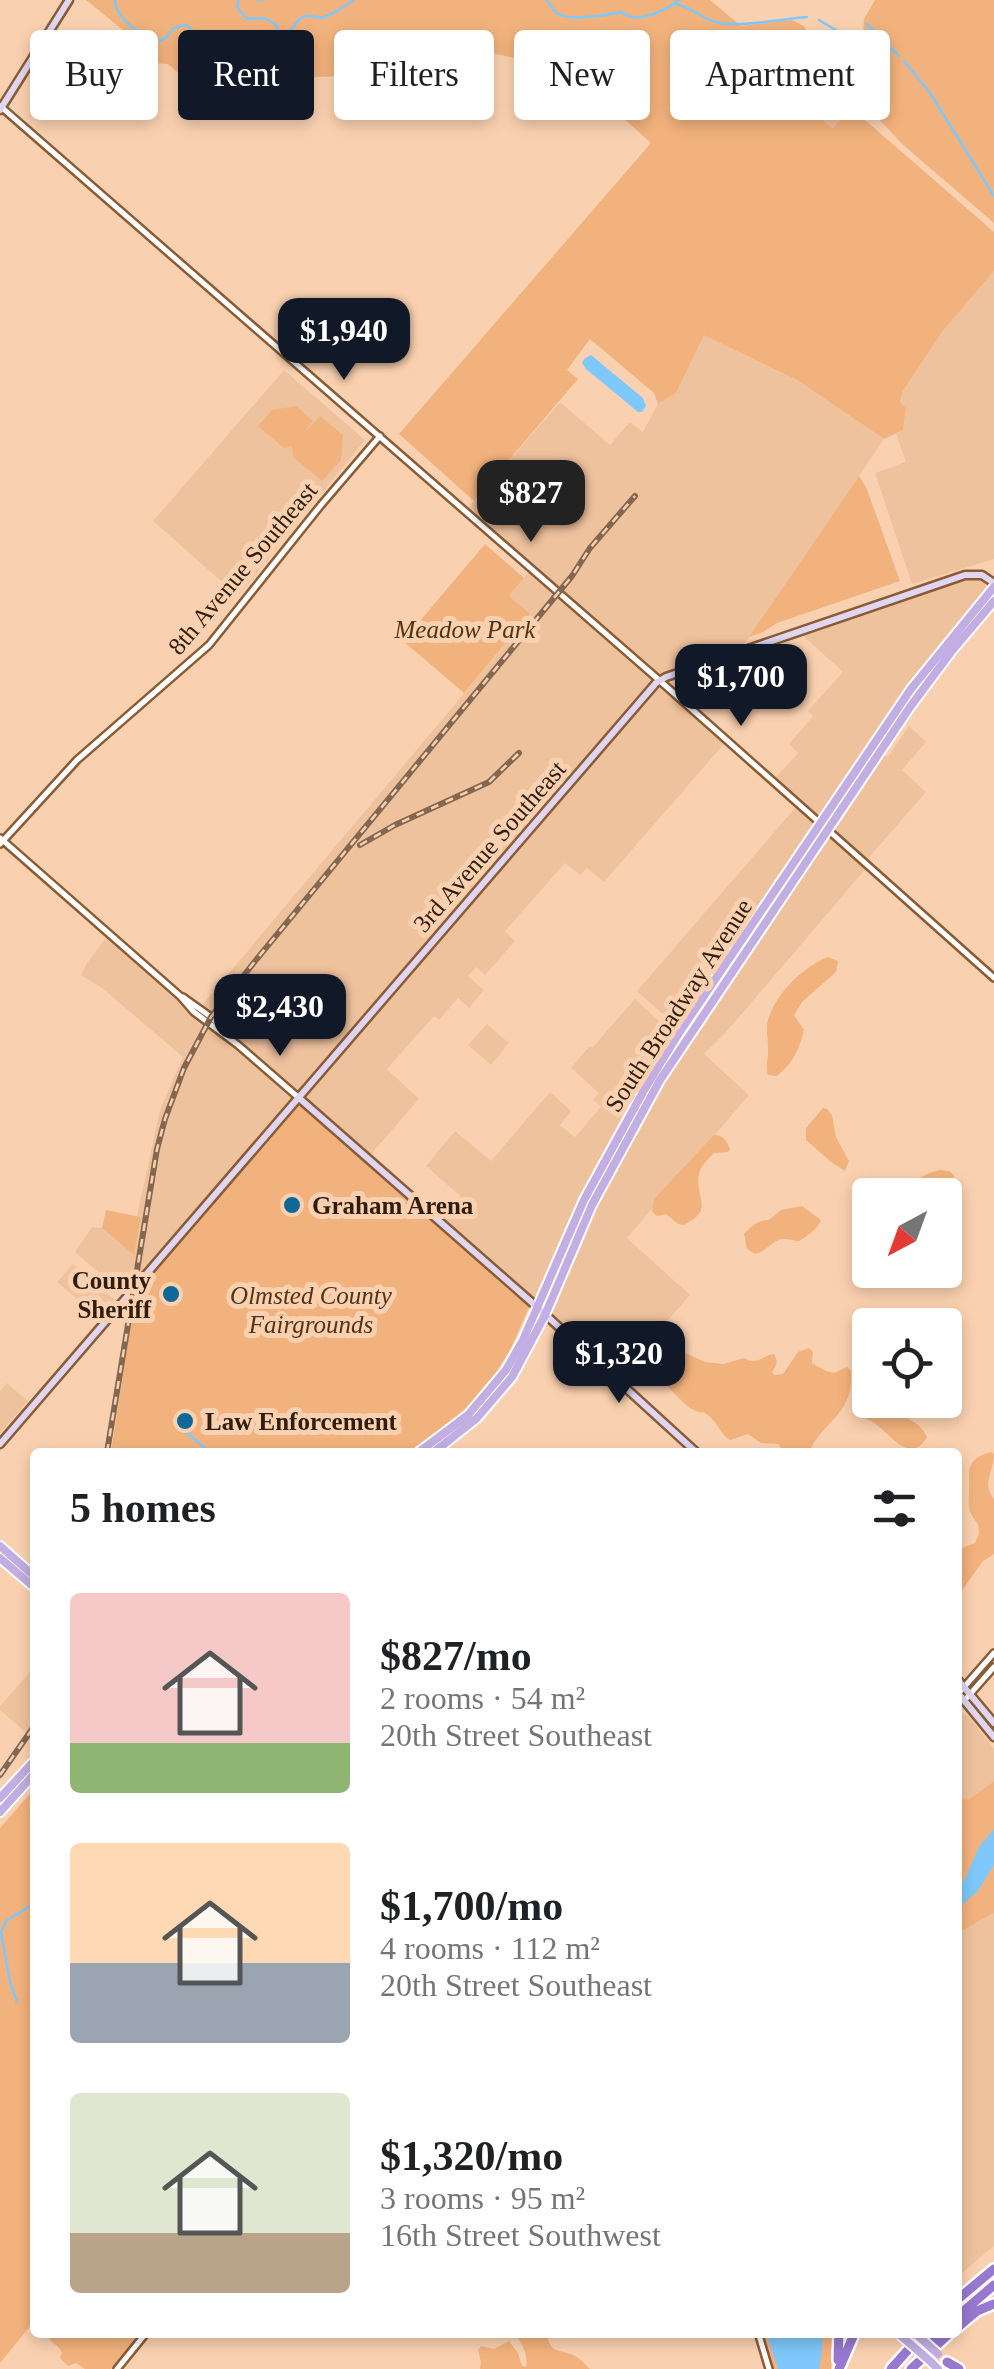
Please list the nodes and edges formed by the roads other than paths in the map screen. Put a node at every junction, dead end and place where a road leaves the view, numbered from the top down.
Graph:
1 (69, 0) edge
2 (0, 108) edge
3 (380, 436) junction
4 (994, 585) edge
5 (994, 601) edge
6 (660, 680) junction
7 (824, 826) junction
8 (1, 841) edge
9 (994, 978) edge
10 (299, 1098) junction
11 (537, 1307) junction
12 (545, 1314) junction
13 (0, 1444) edge
14 (425, 1448) edge
15 (439, 1448) edge
16 (692, 1448) edge
17 (0, 1546) edge
18 (0, 1558) edge
19 (30, 1572) edge
20 (30, 1584) edge
21 (994, 1653) edge
22 (994, 1666) edge
23 (962, 1685) edge
24 (962, 1690) edge
25 (967, 1698) junction
26 (994, 1723) edge
27 (994, 1737) edge
28 (30, 1765) edge
29 (30, 1779) edge
30 (0, 1798) edge
31 (0, 1812) edge
32 (994, 2269) edge
33 (994, 2285) edge
34 (962, 2297) edge
35 (994, 2304) edge
36 (962, 2313) edge
37 (962, 2324) edge
38 (142, 2338) edge
39 (760, 2338) edge
40 (839, 2338) edge
41 (852, 2338) edge
42 (905, 2338) edge
43 (919, 2338) edge
44 (920, 2338) edge
45 (936, 2338) edge
46 (944, 2338) edge
47 (944, 2364) edge
48 (116, 2369) edge
49 (768, 2369) edge
50 (838, 2369) edge
51 (892, 2369) edge
52 (910, 2369) edge

1 - 2 main road
2 - 3 street
3 - 6 street
3 - 8 street, 8th Avenue Southeast
4 - 6 main road
4 - 7 main road, South Broadway Avenue
5 - 7 main road, South Broadway Avenue
6 - 7 street
6 - 10 main road, 3rd Avenue Southeast
7 - 9 street
7 - 11 main road, South Broadway Avenue
7 - 12 main road, South Broadway Avenue
8 - 10 street
10 - 11 main road
10 - 13 main road, 3rd Avenue Southeast
11 - 12 main road
11 - 14 main road, South Broadway Avenue
12 - 15 main road, South Broadway Avenue
12 - 16 main road
17 - 19 main road
18 - 20 main road
21 - 23 street
22 - 25 street
24 - 25 main road
25 - 26 main road
25 - 27 main road
28 - 30 main road
29 - 31 main road
32 - 34 highway
33 - 36 highway
35 - 37 highway
38 - 48 street
39 - 49 street
40 - 50 highway
41 - 50 highway
42 - 47 main road, bridge
43 - 51 highway
44 - 47 main road, bridge
45 - 52 highway
46 - 52 highway

